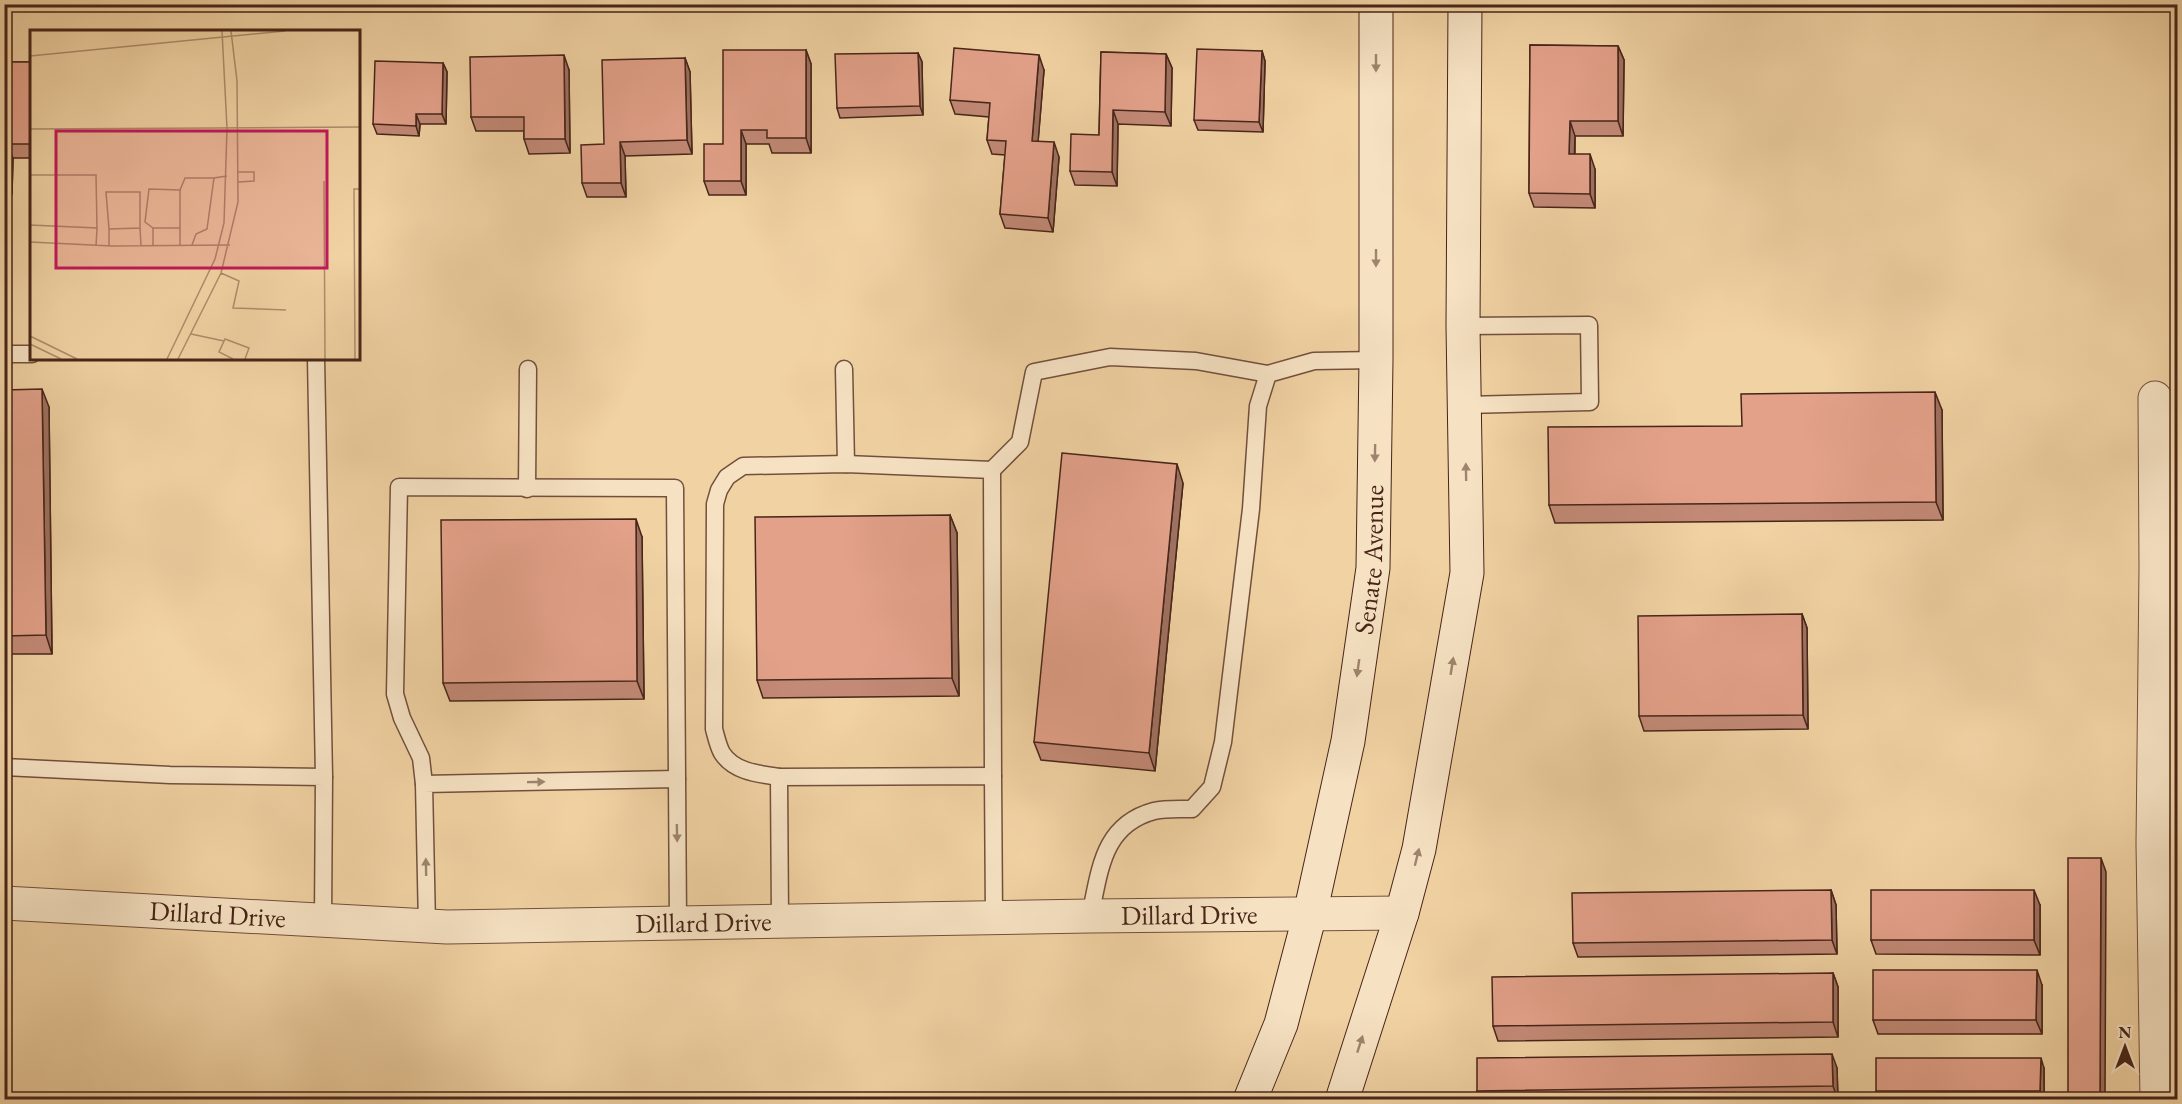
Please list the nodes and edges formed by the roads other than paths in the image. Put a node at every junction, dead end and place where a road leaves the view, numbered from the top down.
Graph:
1 (1376, 4) edge
2 (1465, 4) edge
3 (1463, 326) junction
4 (4, 354) edge
5 (30, 354) edge
6 (316, 360) edge
7 (1376, 360) junction
8 (528, 369) dead end
9 (844, 369) dead end
10 (1268, 374) junction
11 (2155, 398) dead end
12 (1465, 405) junction
13 (846, 464) junction
14 (992, 470) junction
15 (527, 489) junction
16 (4, 767) edge
17 (993, 776) junction
18 (324, 777) junction
19 (779, 777) junction
20 (677, 779) junction
21 (424, 784) junction
22 (4, 903) edge
23 (1402, 913) junction
24 (1310, 914) junction
25 (1089, 916) junction
26 (994, 918) junction
27 (323, 920) junction
28 (780, 921) junction
29 (678, 923) junction
30 (427, 926) junction
31 (1250, 1100) edge
32 (1342, 1100) edge
33 (2157, 1100) edge

1 -> 7 street, Senate Avenue
2 - 3 street
3 - 12 street
3 - 12 lane
4 - 5 lane
6 - 18 lane
7 - 10 lane
7 -> 24 street, Senate Avenue
8 - 15 lane
9 - 13 lane
10 - 14 lane
10 - 25 lane
11 - 33 street
23 -> 12 street
13 - 14 lane
13 - 19 lane
14 - 17 lane
15 - 20 lane
15 - 21 lane
16 - 18 lane
17 - 19 lane
17 - 26 lane
18 - 27 lane
19 - 28 lane
21 -> 20 lane
20 -> 29 lane
30 -> 21 lane
22 - 27 street, Dillard Drive
23 - 24 street, Dillard Drive
32 -> 23 street
24 - 25 street, Dillard Drive
24 - 31 street, Senate Avenue
25 - 26 street, Dillard Drive
26 - 28 street, Dillard Drive
27 - 30 street, Dillard Drive
28 - 29 street, Dillard Drive
29 - 30 street, Dillard Drive

